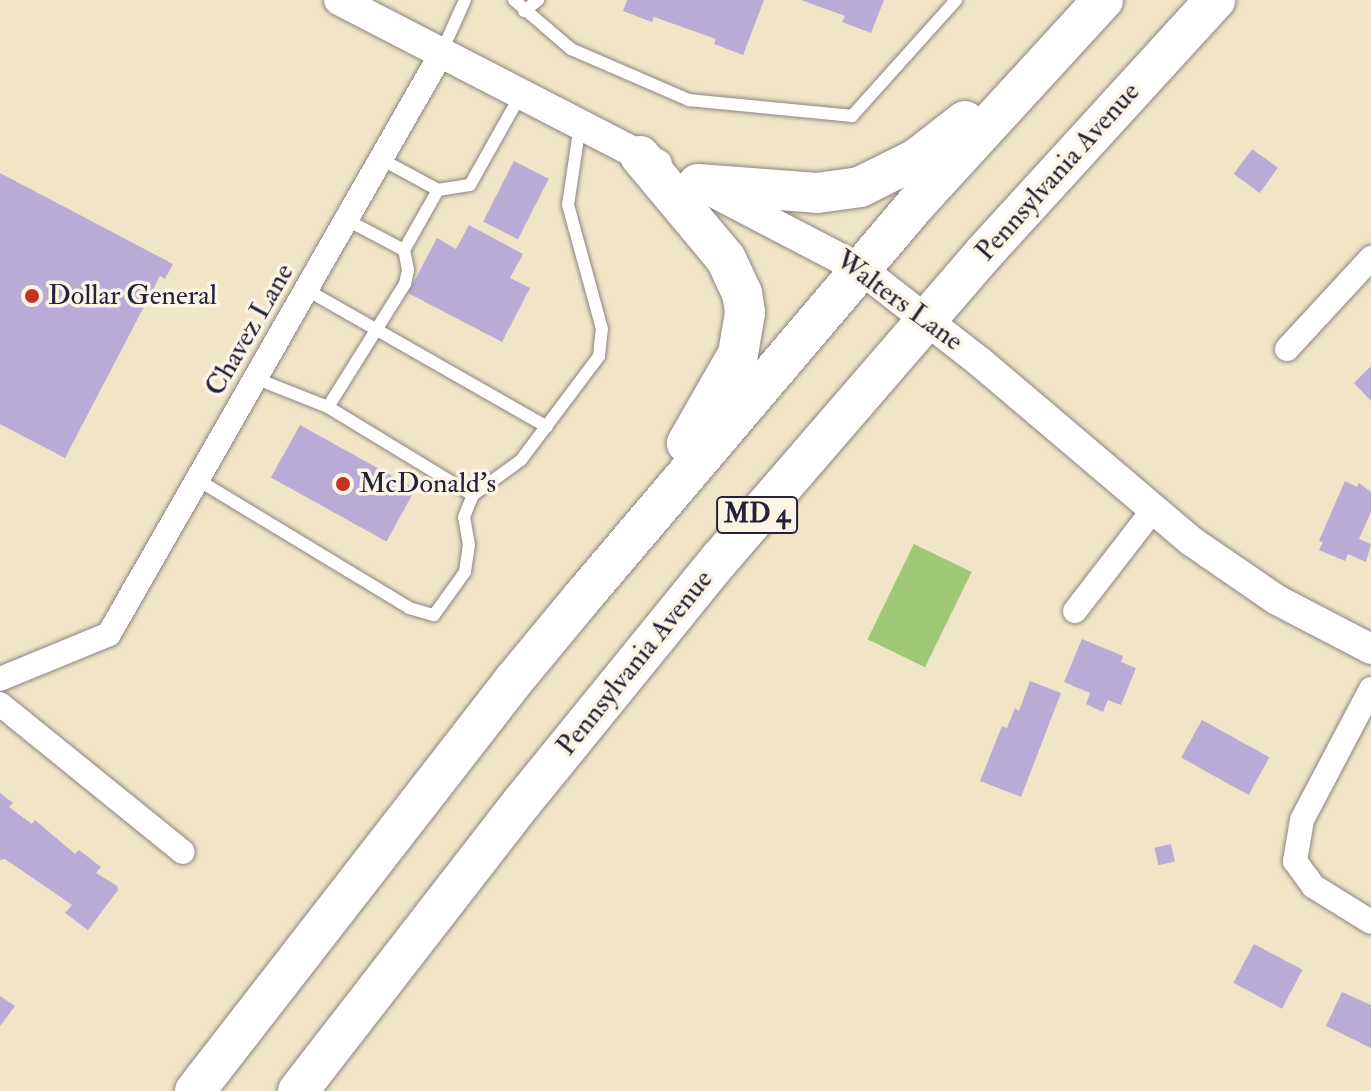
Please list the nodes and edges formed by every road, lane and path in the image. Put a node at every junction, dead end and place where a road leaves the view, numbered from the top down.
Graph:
1 (339, 0) edge
2 (465, 0) edge
3 (514, 0) edge
4 (538, 0) edge
5 (956, 0) edge
6 (1103, 0) edge
7 (1215, 0) edge
8 (524, 11) junction
9 (1059, 48) junction
10 (441, 54) junction
11 (521, 94) junction
12 (580, 125) junction
13 (640, 156) junction
14 (381, 159) junction
15 (698, 184) junction
16 (438, 190) junction
17 (347, 220) junction
18 (404, 250) junction
19 (1369, 262) edge
20 (861, 269) junction
21 (307, 290) junction
22 (927, 317) junction
23 (375, 329) junction
24 (1287, 349) dead end
25 (257, 379) junction
26 (328, 407) junction
27 (547, 427) junction
28 (198, 480) junction
29 (473, 495) junction
30 (1153, 510) junction
31 (620, 552) junction
32 (1075, 611) dead end
33 (1371, 649) edge
34 (0, 679) edge
35 (1371, 689) edge
36 (0, 704) edge
37 (183, 852) dead end
38 (1371, 922) edge
39 (195, 1091) edge
40 (298, 1091) edge

1 - 10 street, Walters Lane
2 - 10 lane
3 - 8 lane
4 - 8 lane
5 - 8 lane
6 - 9 highway, MD 4
7 - 22 highway, Pennsylvania Avenue / MD 4
9 - 15 highway
9 - 20 highway, MD 4
10 - 11 street, Walters Lane
10 - 14 street, Chavez Lane
11 - 12 street, Walters Lane
11 - 16 lane
12 - 13 street, Walters Lane
12 - 27 lane
13 - 15 street, Walters Lane
13 - 31 highway
14 - 16 lane
14 - 17 street, Chavez Lane
15 - 20 street, Walters Lane
16 - 18 lane
17 - 18 lane
17 - 21 street, Chavez Lane
18 - 23 lane
19 - 24 street
20 - 22 street, Walters Lane
20 - 31 highway, MD 4
21 - 23 lane
21 - 25 street, Chavez Lane
22 - 30 street, Walters Lane
22 - 40 highway, Pennsylvania Avenue / MD 4
23 - 26 lane
23 - 27 lane
25 - 26 lane
25 - 28 street, Chavez Lane
26 - 29 lane
27 - 29 lane
28 - 29 lane
28 - 34 street, Chavez Lane
30 - 32 street
30 - 33 street, Walters Lane
31 - 39 highway, MD 4
35 - 38 street
36 - 37 street

